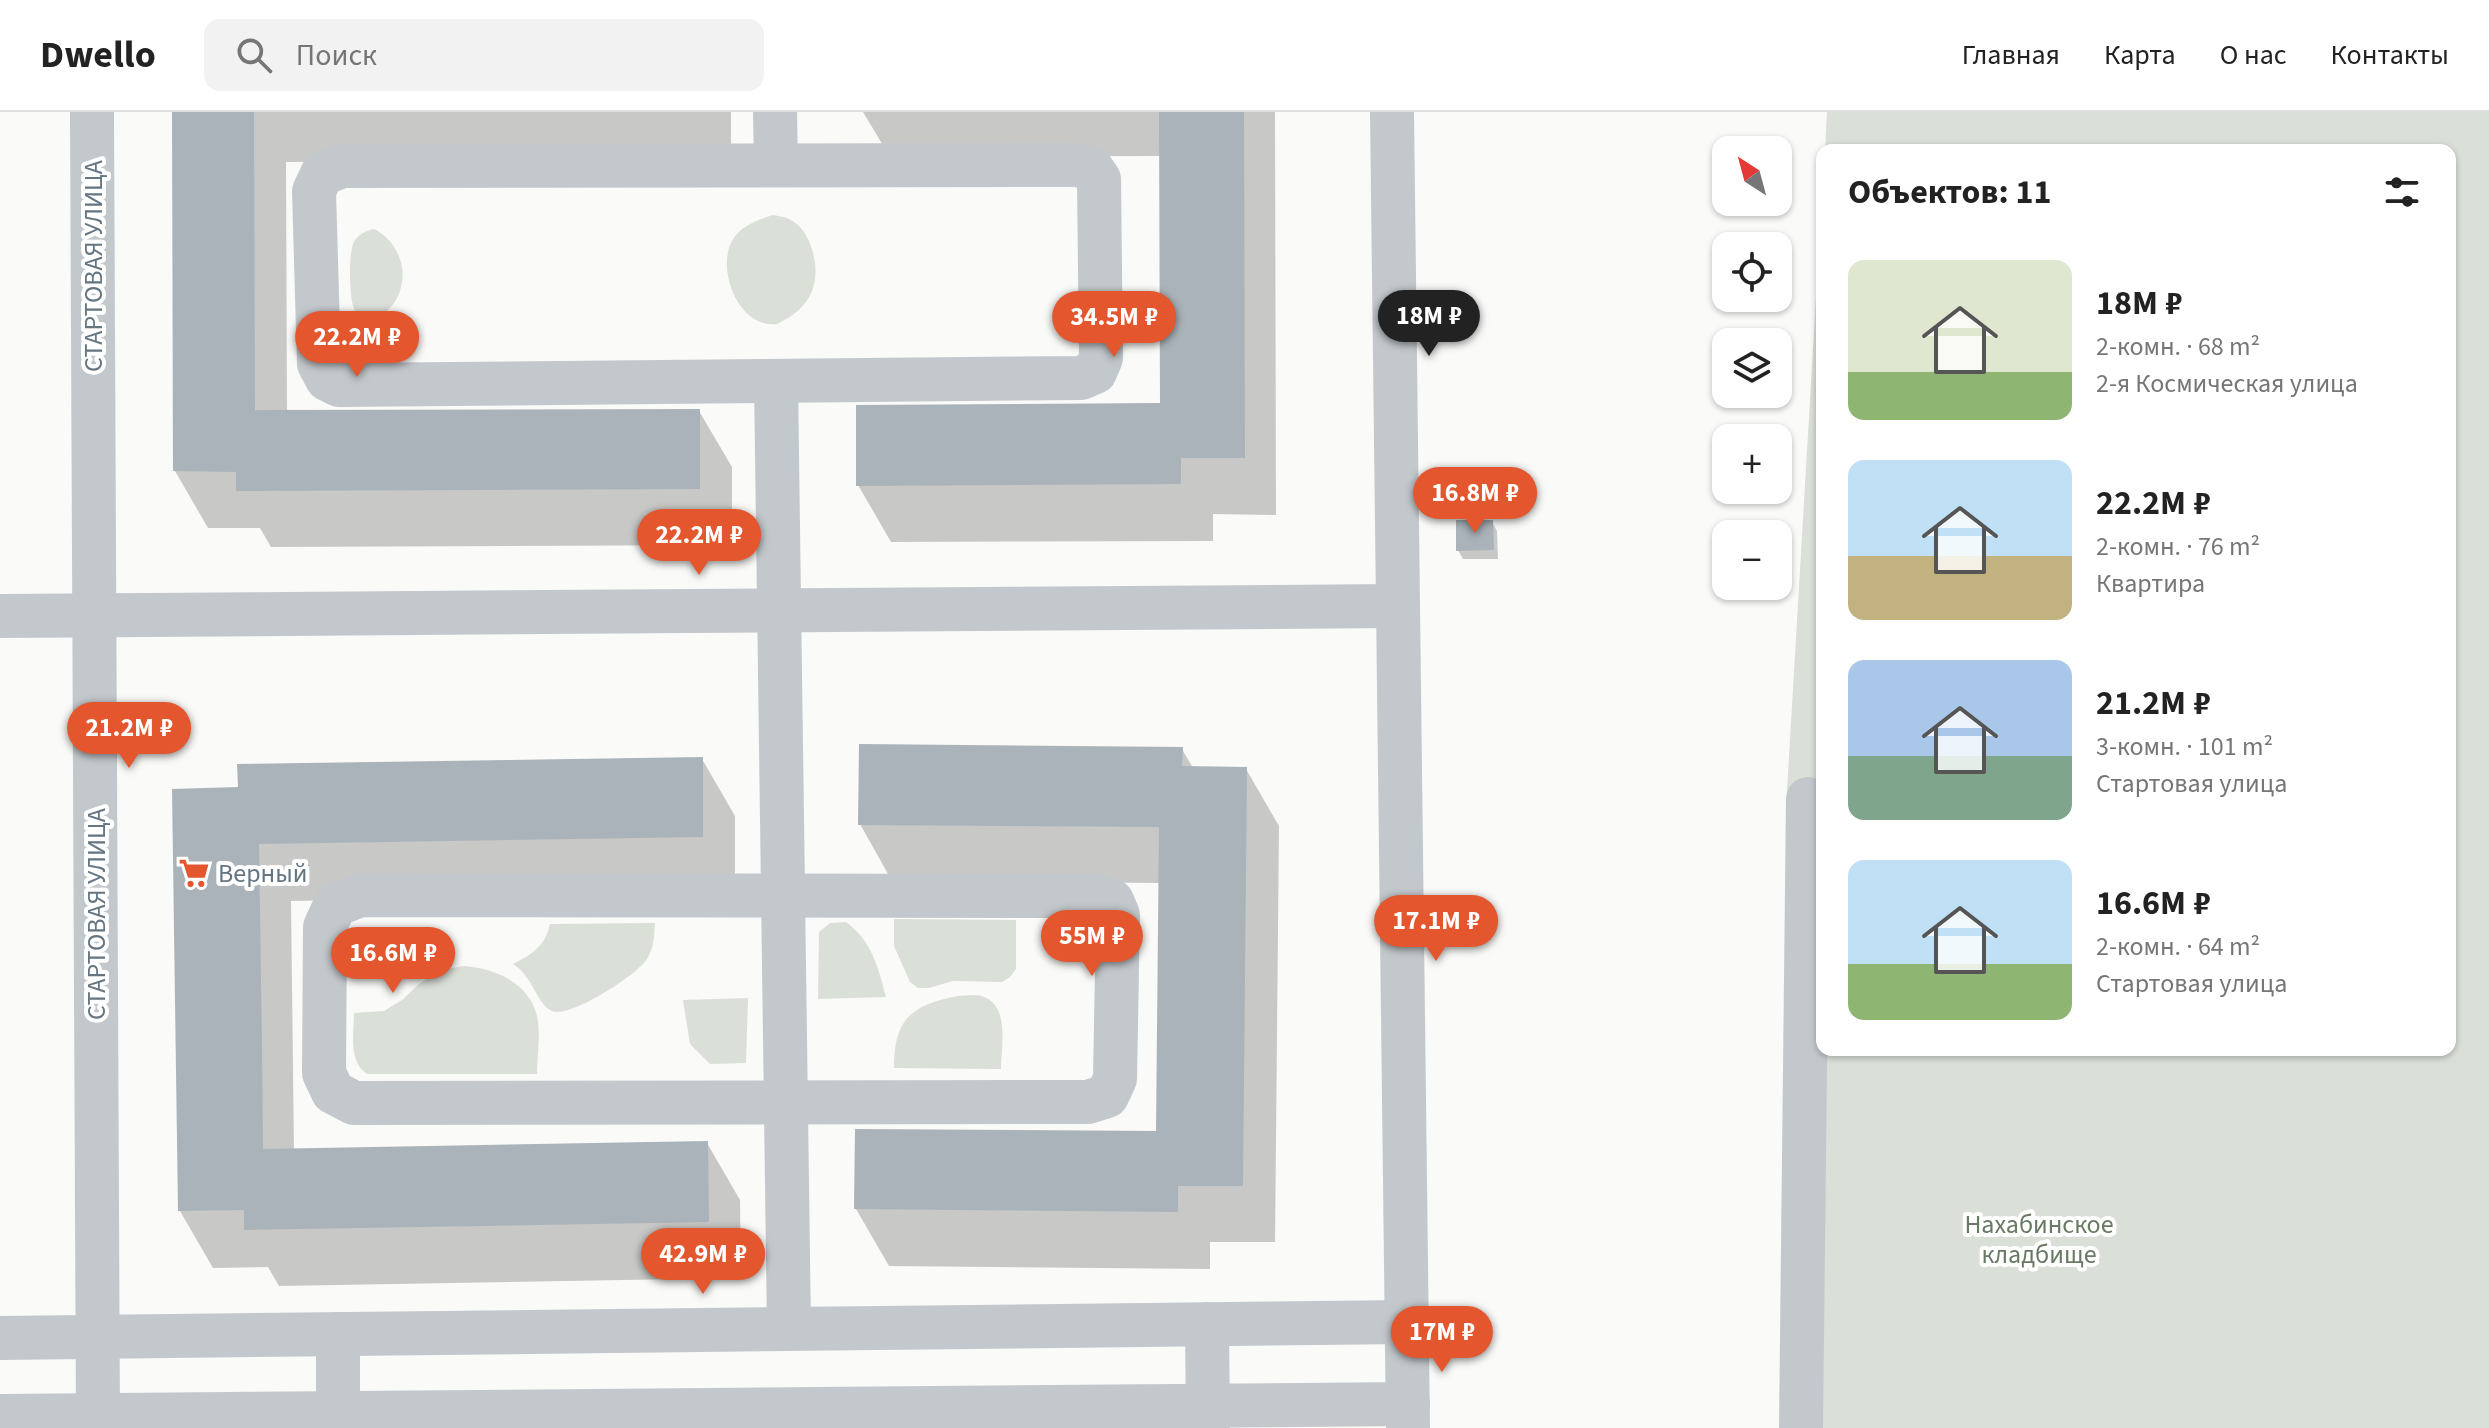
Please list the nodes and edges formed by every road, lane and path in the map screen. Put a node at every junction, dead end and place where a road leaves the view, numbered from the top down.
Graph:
1 (92, 112) edge
2 (775, 112) edge
3 (1392, 112) edge
4 (776, 165) junction
5 (776, 381) junction
6 (1398, 606) junction
7 (779, 610) junction
8 (0, 616) edge
9 (94, 616) junction
10 (1808, 799) dead end
11 (783, 896) junction
12 (785, 1103) junction
13 (1407, 1322) junction
14 (1207, 1324) junction
15 (789, 1329) junction
16 (338, 1334) junction
17 (97, 1337) junction
18 (0, 1338) edge
19 (0, 1416) edge
20 (1408, 1416) edge
21 (1208, 1417) edge
22 (670, 1419) edge
23 (338, 1421) edge
24 (98, 1422) edge
25 (183, 1422) edge
26 (1801, 1428) edge

1 - 9 street, СТАРТОВАЯ УЛИЦА
2 - 4 street
3 - 6 street
4 - 5 street
4 - 5 street
5 - 7 street
6 - 7 street
6 - 13 street
7 - 9 street
7 - 11 street
8 - 9 street
9 - 17 street, СТАРТОВАЯ УЛИЦА
10 - 26 street
11 - 12 street
11 - 12 street
11 - 12 street
12 - 15 street
13 - 14 street
13 - 20 street
14 - 15 street
14 - 21 street
15 - 16 street
16 - 17 street
16 - 23 street
17 - 18 street
17 - 24 street, СТАРТОВАЯ УЛИЦА
19 - 24 street
20 - 21 street
21 - 22 street
22 - 23 street
23 - 25 street
24 - 25 street

